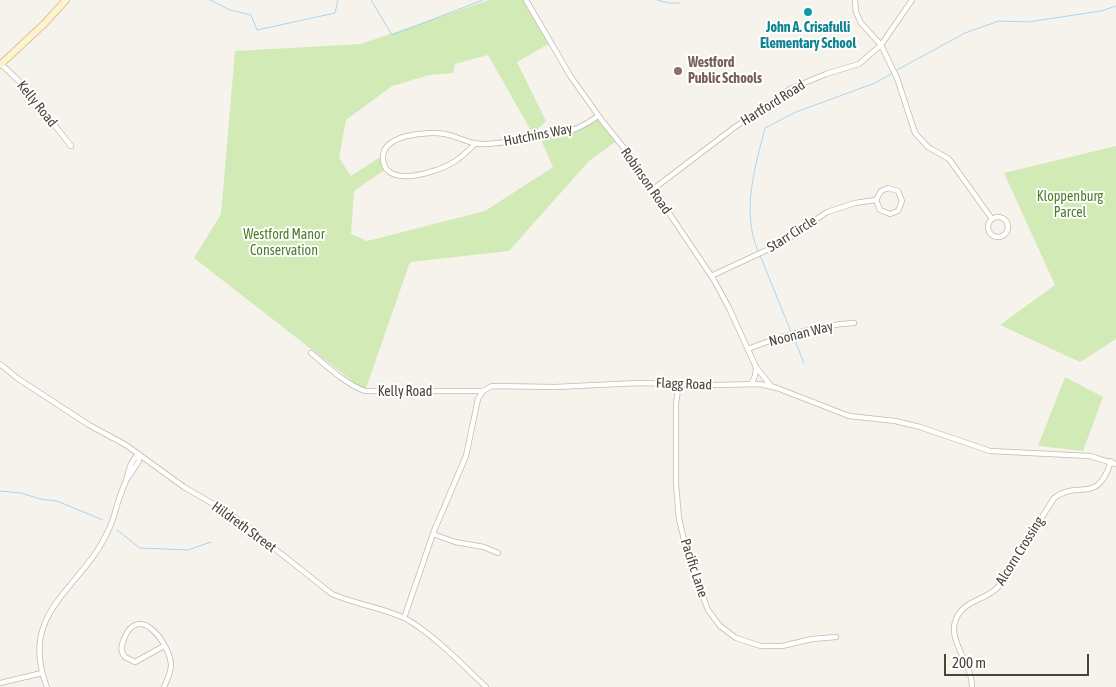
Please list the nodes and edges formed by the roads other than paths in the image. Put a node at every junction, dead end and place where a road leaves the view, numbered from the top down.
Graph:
1 (66, 0) edge
2 (526, 0) edge
3 (855, 0) edge
4 (912, 0) edge
5 (881, 46) junction
6 (0, 64) edge
7 (598, 116) junction
8 (475, 144) junction
9 (71, 146) dead end
10 (652, 190) junction
11 (876, 200) junction
12 (992, 219) junction
13 (711, 276) junction
14 (854, 323) dead end
15 (748, 349) junction
16 (310, 353) dead end
17 (0, 364) edge
18 (756, 367) junction
19 (679, 384) junction
20 (752, 384) junction
21 (770, 386) junction
22 (483, 391) junction
23 (139, 454) junction
24 (1113, 462) edge
25 (433, 534) junction
26 (498, 552) dead end
27 (404, 618) junction
28 (836, 637) dead end
29 (164, 646) junction
30 (42, 673) junction
31 (0, 683) edge
32 (47, 687) edge
33 (164, 687) edge
34 (486, 687) edge
35 (972, 687) edge

1 - 6 main road
2 - 7 street, Robinson Road
3 - 5 street
4 - 5 street, Hartford Road
5 - 10 street, Hartford Road
5 - 12 street
6 - 9 street, Kelly Road
7 - 8 street, Hutchins Way
7 - 10 street, Robinson Road
8 - 8 street, Hutchins Way
10 - 13 street, Robinson Road
11 - 11 street, Starr Circle
11 - 13 street, Starr Circle
12 - 12 street
13 - 15 street, Robinson Road
14 - 15 street, Noonan Way
15 - 18 street, Robinson Road
16 - 22 street, Kelly Road
17 - 23 street, Hildreth Street
18 - 20 street
18 - 21 street, Robinson Road
19 - 20 street, Flagg Road
19 - 22 street, Flagg Road
19 - 28 street, Pacific Lane
20 - 21 street, Flagg Road
21 - 24 street, Flagg Road
22 - 25 street
23 - 27 street, Hildreth Street
23 - 30 street
24 - 35 street, Alcorn Crossing
25 - 26 street
25 - 27 street
27 - 34 street, Hildreth Street
29 - 29 street
29 - 33 street
30 - 31 street
30 - 32 street

